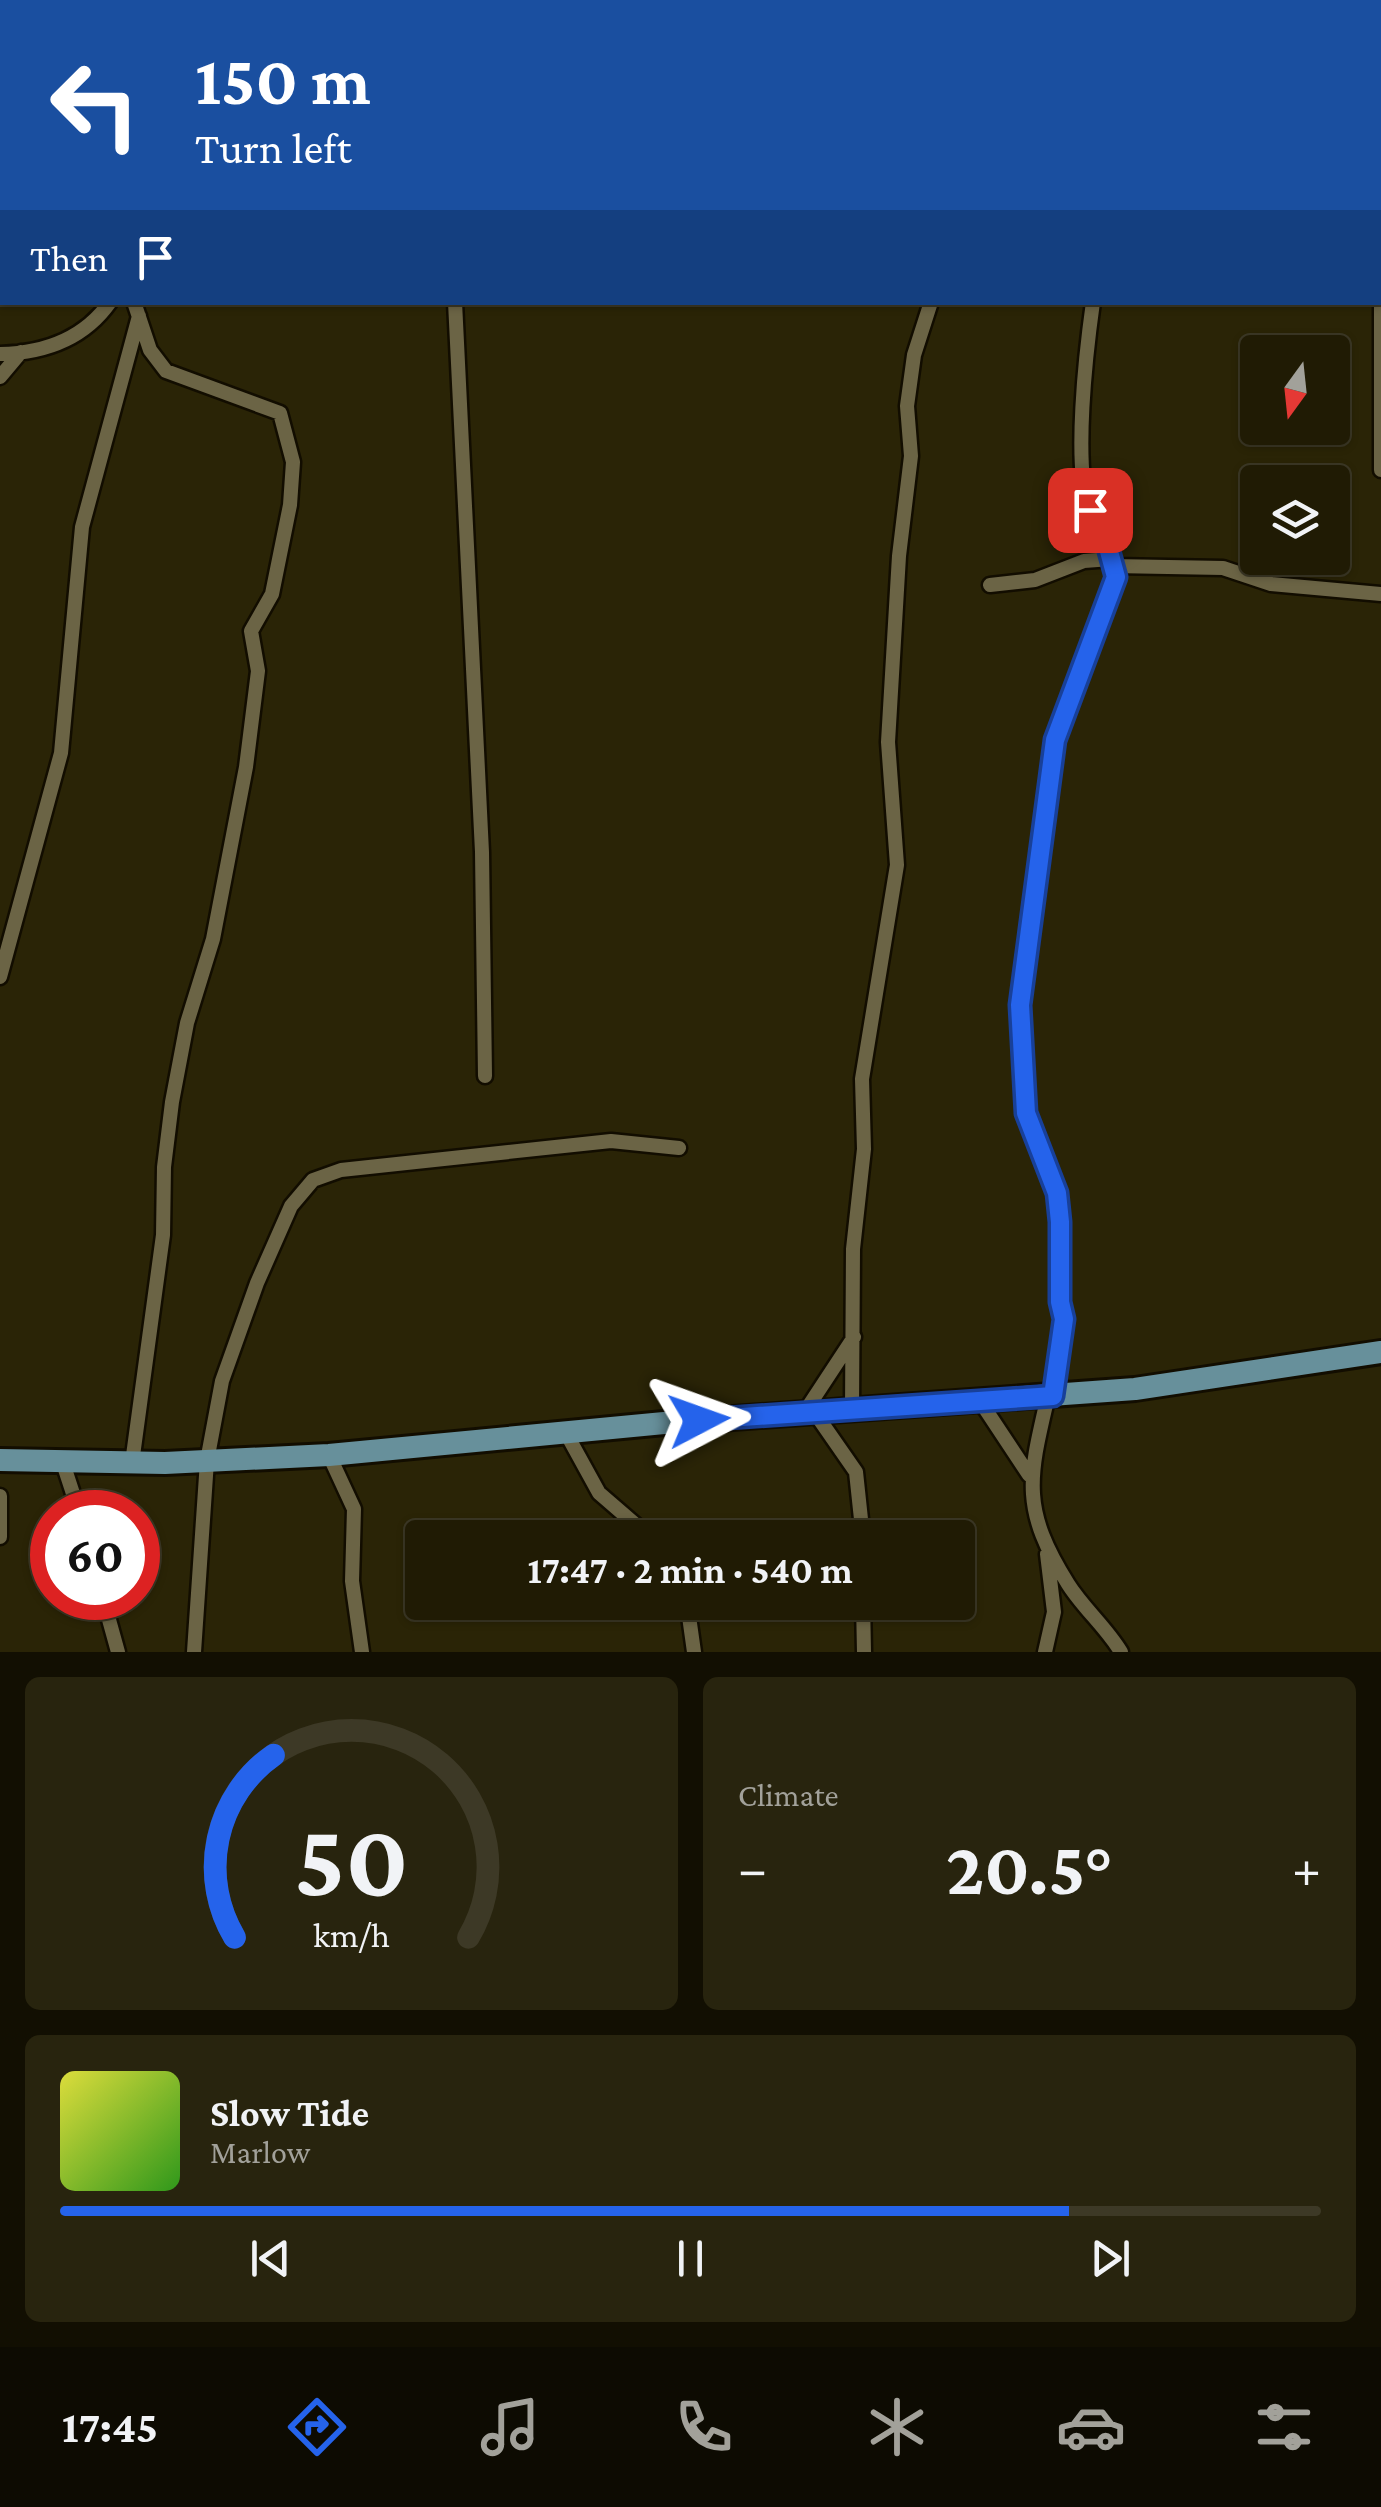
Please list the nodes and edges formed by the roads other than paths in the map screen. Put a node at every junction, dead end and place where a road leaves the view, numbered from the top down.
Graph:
1 (107, 305) edge
2 (455, 305) edge
3 (931, 305) edge
4 (1093, 305) edge
5 (1381, 305) edge
6 (136, 309) edge
7 (20, 352) junction
8 (0, 354) edge
9 (0, 377) edge
10 (1381, 470) edge
11 (1112, 563) junction
12 (990, 584) dead end
13 (1381, 594) edge
14 (0, 977) edge
15 (485, 1076) dead end
16 (679, 1148) dead end
17 (854, 1336) junction
18 (1381, 1352) edge
19 (1051, 1396) junction
20 (980, 1400) junction
21 (852, 1410) junction
22 (810, 1413) junction
23 (566, 1433) junction
24 (329, 1456) junction
25 (0, 1460) edge
26 (207, 1462) junction
27 (63, 1463) junction
28 (132, 1463) junction
29 (1029, 1474) junction
30 (72, 1490) edge
31 (0, 1496) edge
32 (630, 1520) edge
33 (861, 1520) edge
34 (1043, 1534) junction
35 (0, 1537) edge
36 (109, 1620) edge
37 (690, 1620) edge
38 (863, 1620) edge
39 (118, 1652) edge
40 (194, 1652) edge
41 (362, 1652) edge
42 (694, 1652) edge
43 (864, 1652) edge
44 (1045, 1652) edge
45 (1121, 1652) edge

1 - 7 street
2 - 15 street
3 - 17 street
4 - 11 street
5 - 10 street
6 - 14 street
6 - 28 street
7 - 8 street
7 - 9 street
11 - 12 street
11 - 13 street
11 - 19 street
16 - 26 street
17 - 21 street
17 - 22 street
18 - 19 main road
19 - 20 main road
19 - 29 street
20 - 21 main road
20 - 29 street
21 - 22 main road
22 - 23 main road
22 - 33 street
23 - 24 main road
23 - 32 street
24 - 26 main road
24 - 41 street
25 - 27 main road
26 - 28 main road
26 - 40 street
27 - 28 main road
27 - 30 street
29 - 34 street
31 - 35 street
34 - 44 street
34 - 45 street
36 - 39 street
37 - 42 street
38 - 43 street

